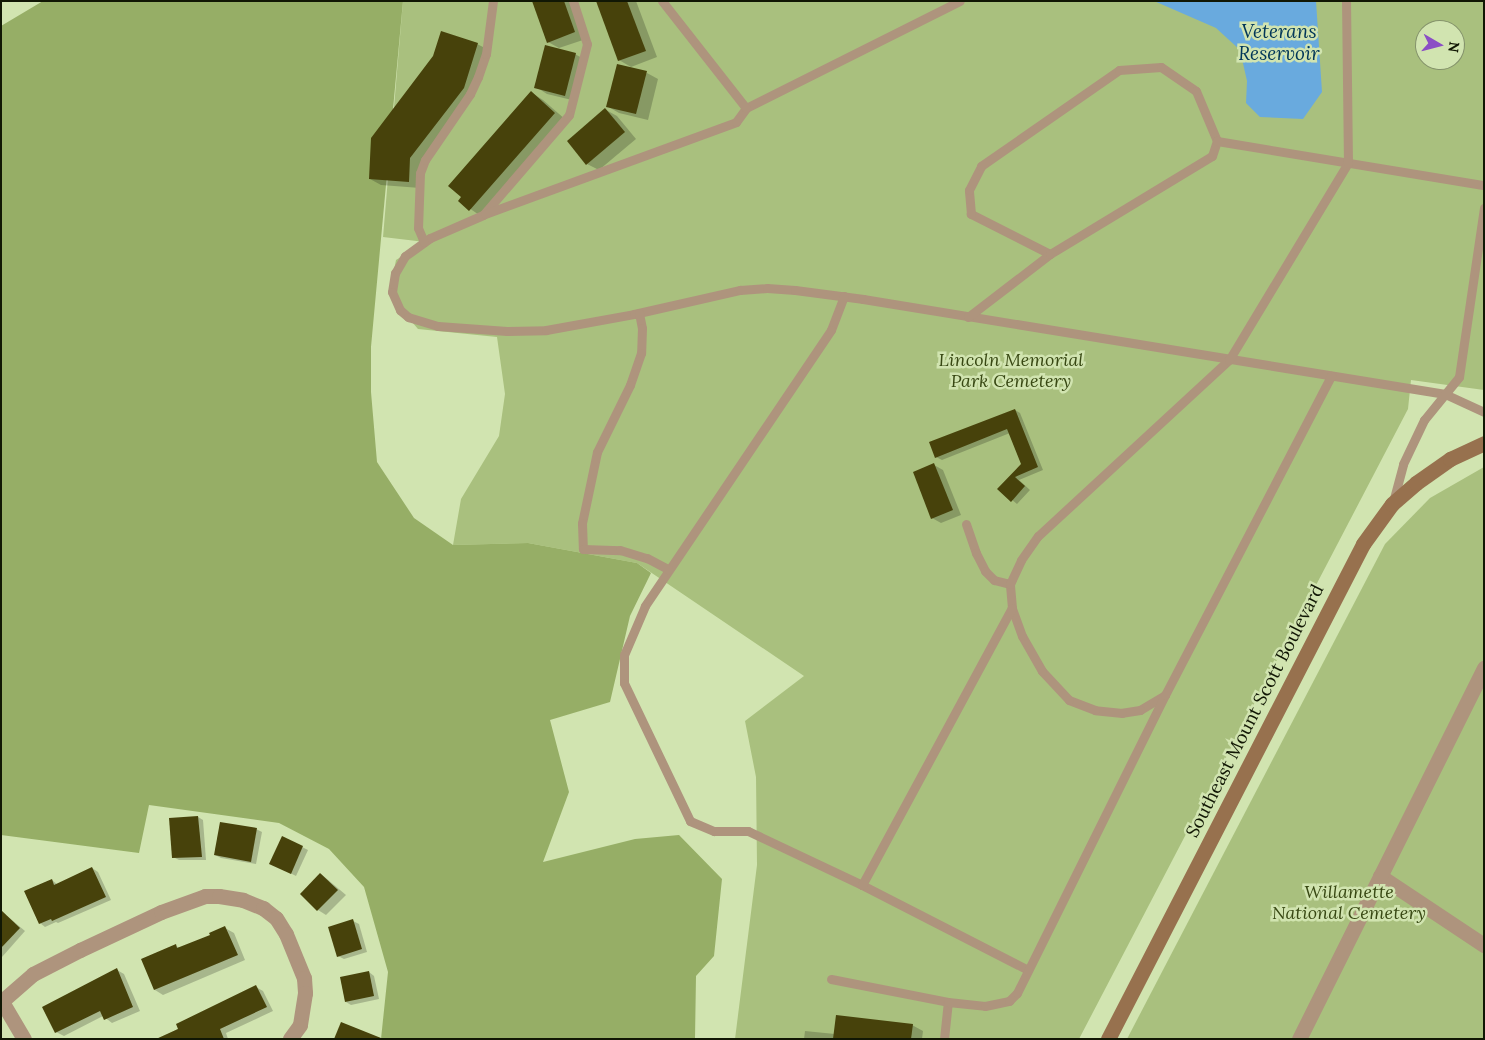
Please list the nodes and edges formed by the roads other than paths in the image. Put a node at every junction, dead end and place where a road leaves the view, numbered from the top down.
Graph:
1 (493, 1) edge
2 (573, 1) edge
3 (662, 1) edge
4 (960, 1) edge
5 (1346, 1) edge
6 (746, 108) junction
7 (1218, 141) junction
8 (1348, 163) junction
9 (1484, 185) edge
10 (1484, 208) edge
11 (484, 215) junction
12 (424, 242) junction
13 (1050, 254) junction
14 (844, 296) junction
15 (639, 313) junction
16 (968, 317) junction
17 (1229, 360) junction
18 (1331, 376) junction
19 (1445, 394) junction
20 (1484, 412) edge
21 (1484, 443) edge
22 (1392, 504) junction
23 (966, 524) dead end
24 (668, 569) junction
25 (1010, 584) junction
26 (1012, 608) junction
27 (1482, 677) edge
28 (1165, 695) junction
29 (1380, 876) junction
30 (862, 886) junction
31 (1484, 945) edge
32 (1028, 970) junction
33 (831, 979) dead end
34 (2, 1000) edge
35 (948, 1002) junction
36 (24, 1039) edge
37 (290, 1039) edge
38 (944, 1039) edge
39 (1108, 1039) edge
40 (1299, 1039) edge

1 - 12 lane
2 - 11 lane
3 - 6 lane
4 - 6 lane
5 - 8 lane
6 - 11 lane
7 - 8 lane
7 - 13 lane
7 - 13 lane
8 - 9 lane
8 - 17 lane
10 - 19 lane
11 - 12 lane
12 - 15 lane
13 - 16 lane
14 - 15 lane
14 - 16 lane
14 - 24 lane
15 - 24 lane
16 - 17 lane
17 - 18 lane
17 - 25 lane
18 - 19 lane
18 - 28 lane
19 - 20 lane
19 - 22 lane
21 - 22 main road, Southeast Mount Scott Boulevard
22 - 39 main road, Southeast Mount Scott Boulevard
23 - 25 lane
24 - 30 lane
25 - 26 lane
26 - 28 lane
26 - 30 lane
27 - 29 street
28 - 32 lane
29 - 31 street
29 - 40 street
30 - 32 lane
32 - 35 lane
33 - 35 lane
34 - 36 street
34 - 37 street
35 - 38 lane

